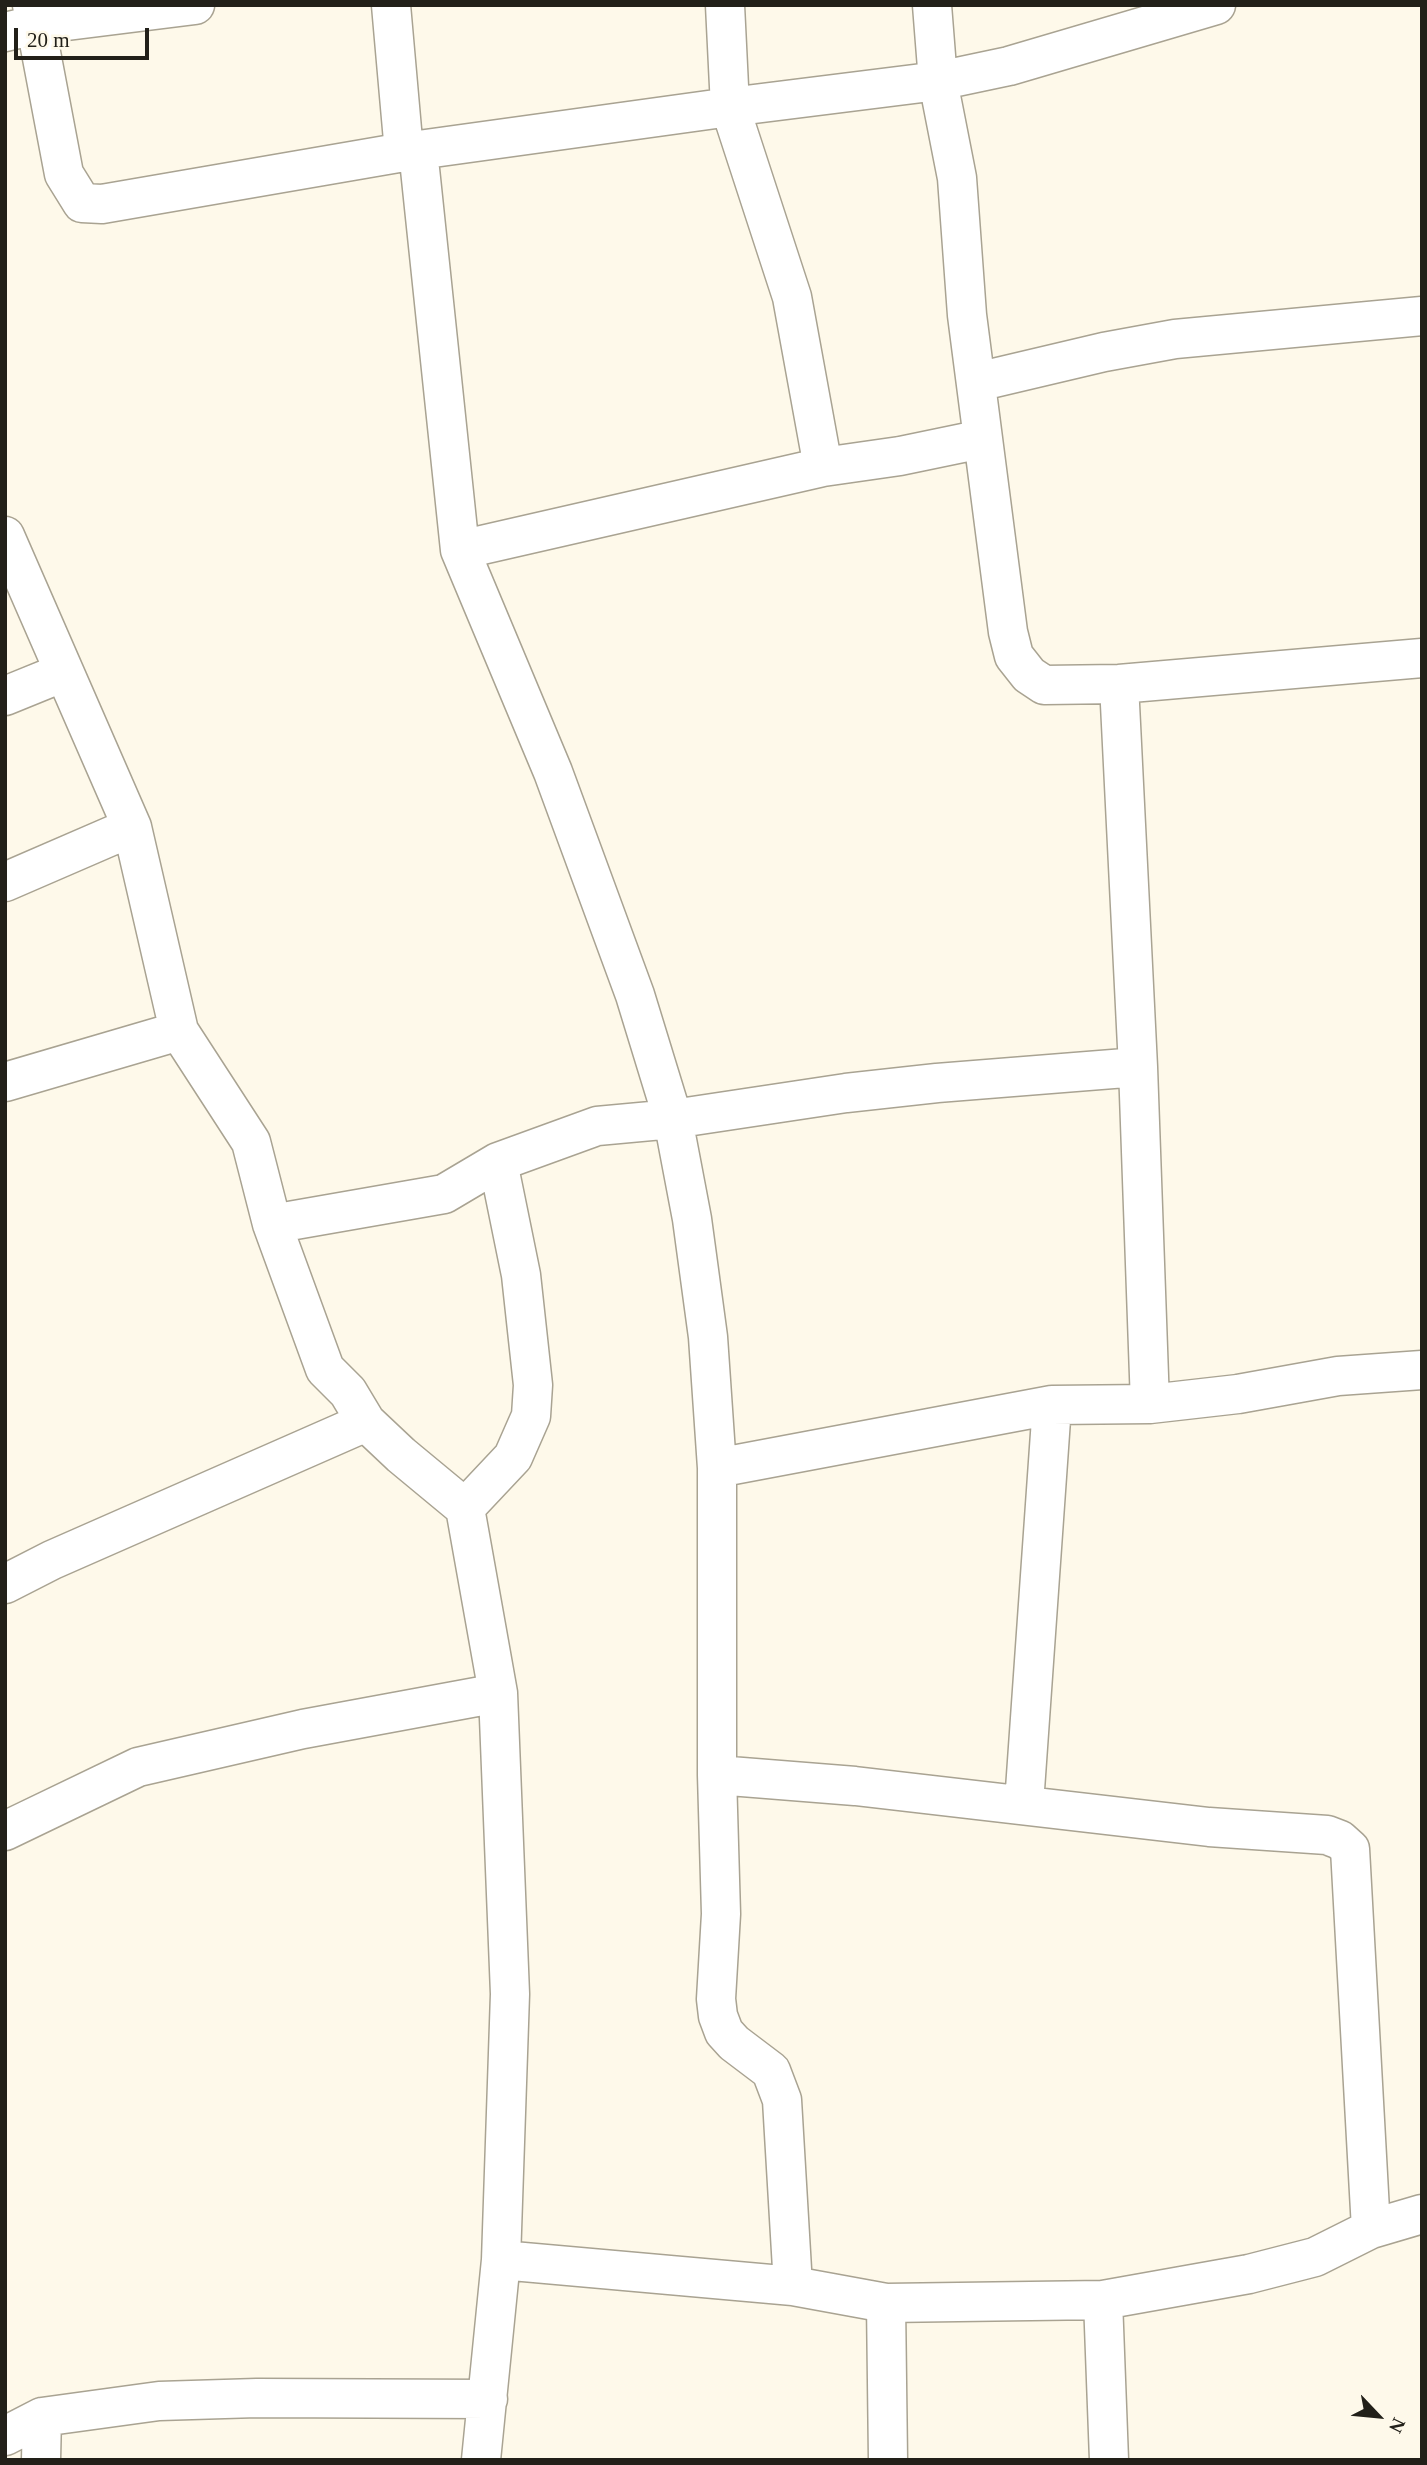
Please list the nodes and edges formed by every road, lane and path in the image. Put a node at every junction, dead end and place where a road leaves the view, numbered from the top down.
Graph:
1 (195, 5) edge
2 (391, 5) edge
3 (725, 5) edge
4 (932, 5) edge
5 (1216, 5) edge
6 (24, 21) edge
7 (938, 80) junction
8 (730, 107) junction
9 (411, 151) junction
10 (1422, 316) edge
11 (977, 382) junction
12 (982, 439) junction
13 (823, 467) junction
14 (5, 536) edge
15 (460, 550) junction
16 (1422, 658) edge
17 (64, 672) junction
18 (1119, 684) junction
19 (5, 695) edge
20 (132, 827) junction
21 (5, 882) edge
22 (179, 1031) junction
23 (1138, 1067) junction
24 (5, 1082) edge
25 (673, 1119) junction
26 (498, 1162) junction
27 (272, 1224) junction
28 (1422, 1370) edge
29 (1150, 1404) junction
30 (1052, 1405) junction
31 (366, 1422) junction
32 (717, 1468) junction
33 (465, 1508) junction
34 (5, 1584) edge
35 (498, 1693) junction
36 (717, 1775) junction
37 (1024, 1804) junction
38 (5, 1831) edge
39 (1422, 2214) edge
40 (1371, 2229) junction
41 (501, 2260) junction
42 (793, 2286) junction
43 (1103, 2300) junction
44 (886, 2303) junction
45 (488, 2399) junction
46 (42, 2417) junction
47 (5, 2436) edge
48 (41, 2460) edge
49 (481, 2460) edge
50 (888, 2460) edge
51 (1109, 2460) edge

1 - 6 street
2 - 9 street
3 - 8 street
4 - 7 street
5 - 7 street
6 - 9 street
7 - 8 street
7 - 11 street
8 - 9 street
8 - 13 street
9 - 15 street
10 - 11 street
11 - 12 street
12 - 13 street
12 - 18 street
13 - 15 street
14 - 17 street
15 - 25 street
16 - 18 street
17 - 19 street
17 - 20 street
18 - 23 street
20 - 21 street
20 - 22 street
22 - 24 street
22 - 27 street
23 - 25 street
23 - 29 street
25 - 26 street
25 - 32 street
26 - 27 street
26 - 33 street
27 - 31 street
28 - 29 street
29 - 30 street
30 - 32 street
30 - 37 street
31 - 33 street
31 - 34 street
32 - 36 street
33 - 35 street
35 - 38 street
35 - 41 street
36 - 37 street
36 - 42 street
37 - 40 street
39 - 40 street
40 - 43 street
41 - 42 street
41 - 45 street
42 - 44 street
43 - 44 street
43 - 51 street
44 - 50 street
45 - 46 street
45 - 49 street
46 - 47 street
46 - 48 street

